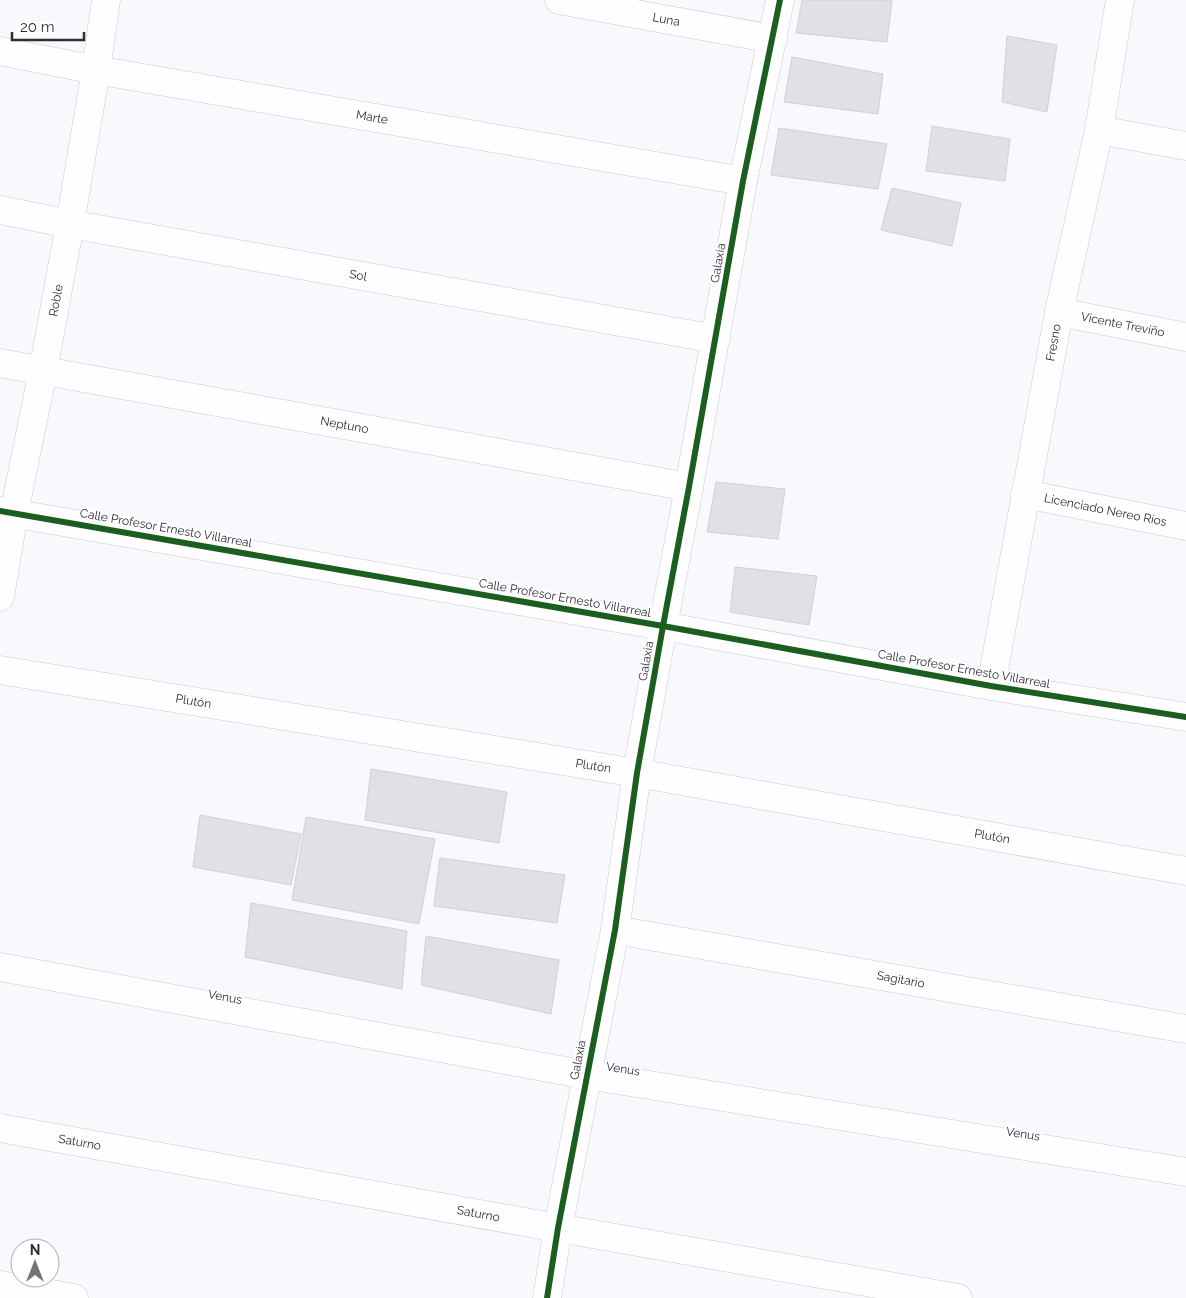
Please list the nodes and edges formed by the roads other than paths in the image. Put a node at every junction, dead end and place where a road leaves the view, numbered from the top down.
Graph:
1 (106, 0) edge
2 (559, 0) edge
3 (780, 0) edge
4 (1120, 0) edge
5 (773, 39) junction
6 (0, 51) edge
7 (96, 70) junction
8 (1099, 130) junction
9 (1186, 146) edge
10 (743, 181) junction
11 (0, 210) edge
12 (70, 224) junction
13 (1059, 312) junction
14 (1186, 337) edge
15 (716, 339) junction
16 (0, 363) edge
17 (44, 372) junction
18 (689, 487) junction
19 (1026, 494) junction
20 (7, 512) edge
21 (1186, 526) edge
22 (0, 598) edge
23 (663, 626) junction
24 (0, 670) edge
25 (992, 686) junction
26 (1186, 717) edge
27 (637, 774) junction
28 (1186, 871) edge
29 (615, 930) junction
30 (0, 967) edge
31 (1186, 1029) edge
32 (587, 1075) junction
33 (0, 1128) edge
34 (1186, 1172) edge
35 (558, 1228) junction
36 (0, 1285) edge
37 (74, 1298) edge
38 (547, 1298) edge
39 (958, 1298) edge

1 - 7 street, Roble
2 - 5 street, Luna
3 - 5 street, Galaxia
4 - 8 street, Fresno
5 - 10 street, Galaxia
6 - 7 street, Marte
7 - 10 street, Marte
7 - 12 street, Roble
8 - 9 street
8 - 13 street, Fresno
10 - 15 street, Galaxia
11 - 12 street, Sol
12 - 15 street, Sol
12 - 17 street, Roble
13 - 14 street, Vicente Treviño
13 - 19 street, Fresno
15 - 18 street, Galaxia
16 - 17 street, Neptuno
17 - 18 street, Neptuno
17 - 20 street, Roble
18 - 23 street, Galaxia
19 - 21 street, Licenciado Nereo Ríos
19 - 25 street, Fresno
20 - 22 street, Roble
20 - 23 street, Calle Profesor Ernesto Villarreal
23 - 25 street, Calle Profesor Ernesto Villarreal
23 - 27 street, Galaxia
24 - 27 street, Plutón
25 - 26 street, Calle Profesor Ernesto Villarreal
27 - 28 street, Plutón
27 - 29 street, Galaxia
29 - 31 street, Sagitario
29 - 32 street, Galaxia
30 - 32 street, Venus
32 - 34 street, Venus
32 - 35 street, Galaxia
33 - 35 street, Saturno
35 - 38 street, Galaxia
35 - 39 street, Saturno
36 - 37 street

